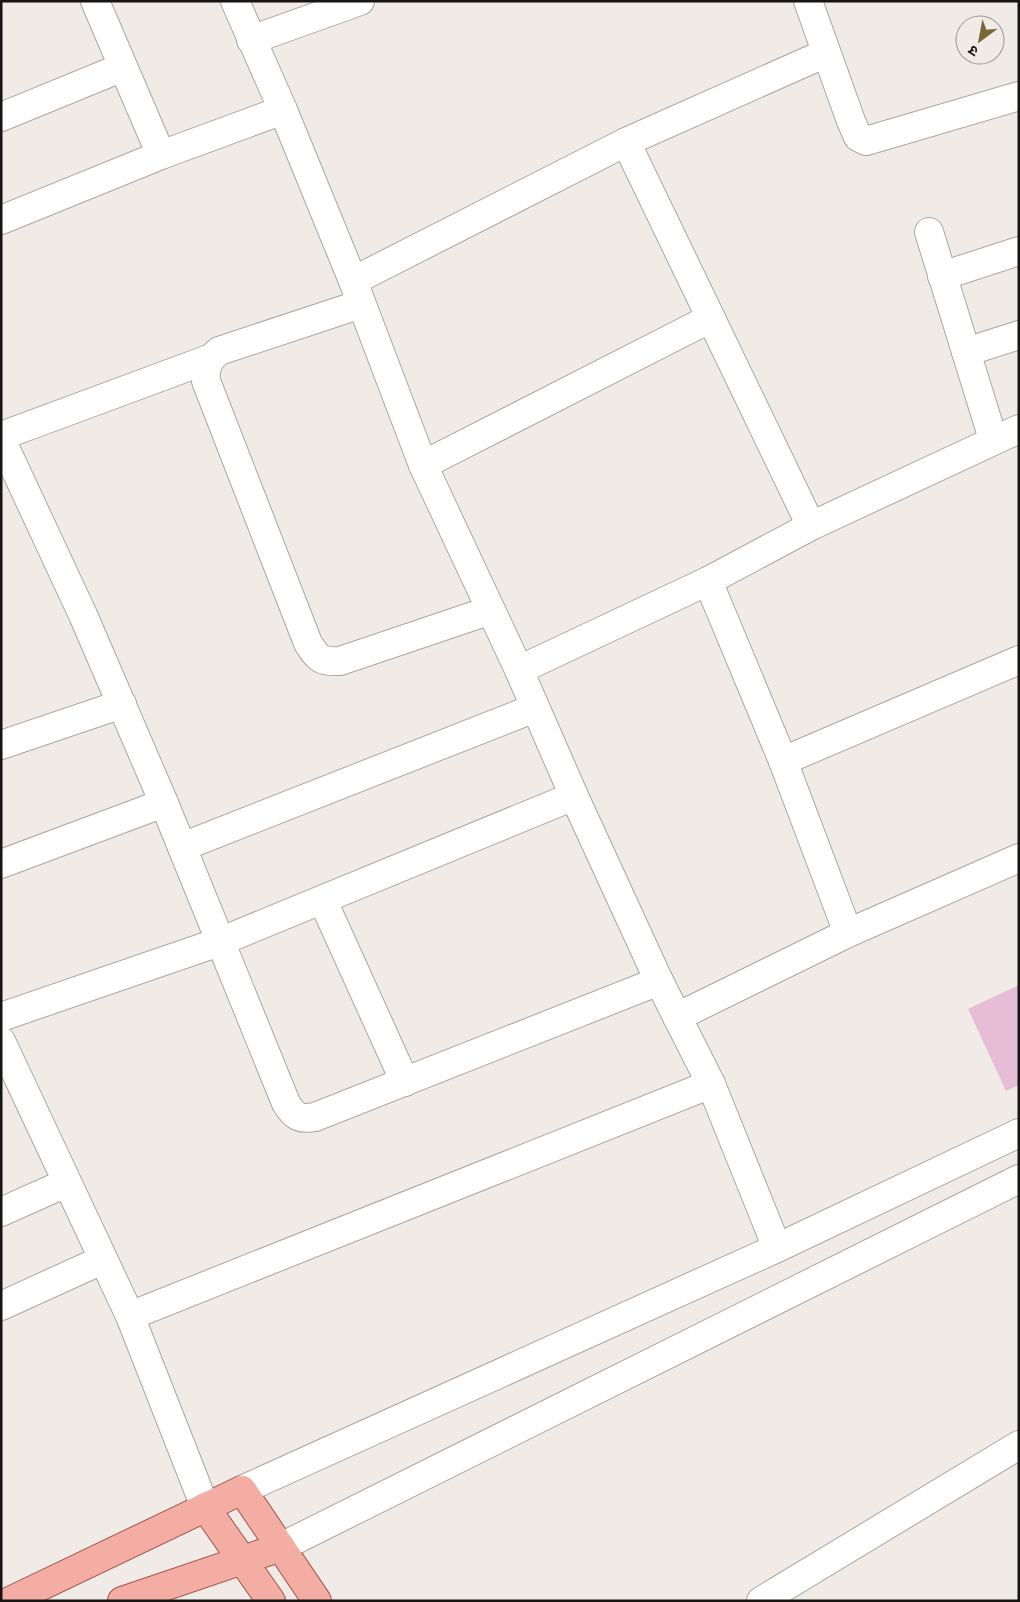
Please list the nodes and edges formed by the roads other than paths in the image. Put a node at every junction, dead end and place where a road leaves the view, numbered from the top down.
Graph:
1 (96, 1) edge
2 (235, 1) edge
3 (360, 1) edge
4 (808, 1) edge
5 (251, 40) junction
6 (826, 53) junction
7 (123, 67) junction
8 (1019, 96) edge
9 (283, 110) junction
10 (1, 117) edge
11 (626, 142) junction
12 (161, 155) junction
13 (1, 220) edge
14 (929, 232) dead end
15 (1019, 251) edge
16 (942, 276) junction
17 (357, 293) junction
18 (711, 318) junction
19 (1019, 335) edge
20 (966, 352) junction
21 (209, 359) junction
22 (1019, 428) edge
23 (993, 439) junction
24 (4, 451) edge
25 (423, 465) junction
26 (811, 526) junction
27 (708, 581) junction
28 (491, 610) junction
29 (1019, 660) edge
30 (519, 670) junction
31 (122, 704) junction
32 (535, 708) junction
33 (1, 745) edge
34 (783, 761) junction
35 (574, 796) junction
36 (164, 803) junction
37 (182, 847) junction
38 (1019, 858) edge
39 (1, 864) edge
40 (323, 901) junction
41 (848, 933) junction
42 (219, 942) junction
43 (659, 981) junction
44 (1, 1017) edge
45 (677, 1017) junction
46 (1, 1041) edge
47 (405, 1082) junction
48 (711, 1084) junction
49 (1019, 1133) edge
50 (1019, 1179) edge
51 (66, 1183) junction
52 (1, 1212) edge
53 (777, 1248) junction
54 (102, 1260) junction
55 (1, 1306) edge
56 (130, 1316) junction
57 (1019, 1445) edge
58 (242, 1490) junction
59 (205, 1507) junction
60 (281, 1547) junction
61 (242, 1560) junction
62 (10, 1601) edge
63 (122, 1601) edge
64 (271, 1601) edge
65 (317, 1601) edge
66 (761, 1601) edge

1 - 7 street
2 - 5 street
3 - 5 street
4 - 6 street
5 - 9 street
6 - 8 street
6 - 11 street
7 - 10 street
7 - 12 street
9 - 12 street
9 - 17 street
11 - 17 street
11 - 18 street
12 - 13 street
14 - 16 street
15 - 16 street
16 - 20 street
17 - 21 street
17 - 25 street
18 - 25 street
18 - 26 street
19 - 20 street
20 - 23 street
21 - 24 street
21 - 28 street
22 - 23 street
23 - 26 street
24 - 31 street
25 - 28 street
26 - 27 street
27 - 30 street
27 - 34 street
28 - 30 street
29 - 34 street
30 - 32 street
31 - 33 street
31 - 36 street
32 - 35 street
32 - 37 street
34 - 41 street
35 - 40 street
35 - 43 street
36 - 37 street
36 - 39 street
37 - 42 street
38 - 41 street
40 - 42 street
40 - 47 street
41 - 45 street
42 - 44 street
42 - 47 street
43 - 45 street
43 - 47 street
45 - 48 street
46 - 51 street
48 - 53 street
48 - 56 street
49 - 53 street
50 - 60 street
51 - 52 street
51 - 54 street
53 - 58 street
54 - 55 street
54 - 56 street
56 - 59 street
57 - 66 street
58 - 59 main road
58 - 60 main road
59 - 61 main road
59 - 62 main road
60 - 61 main road
60 - 65 main road
61 - 63 main road
61 - 64 main road

